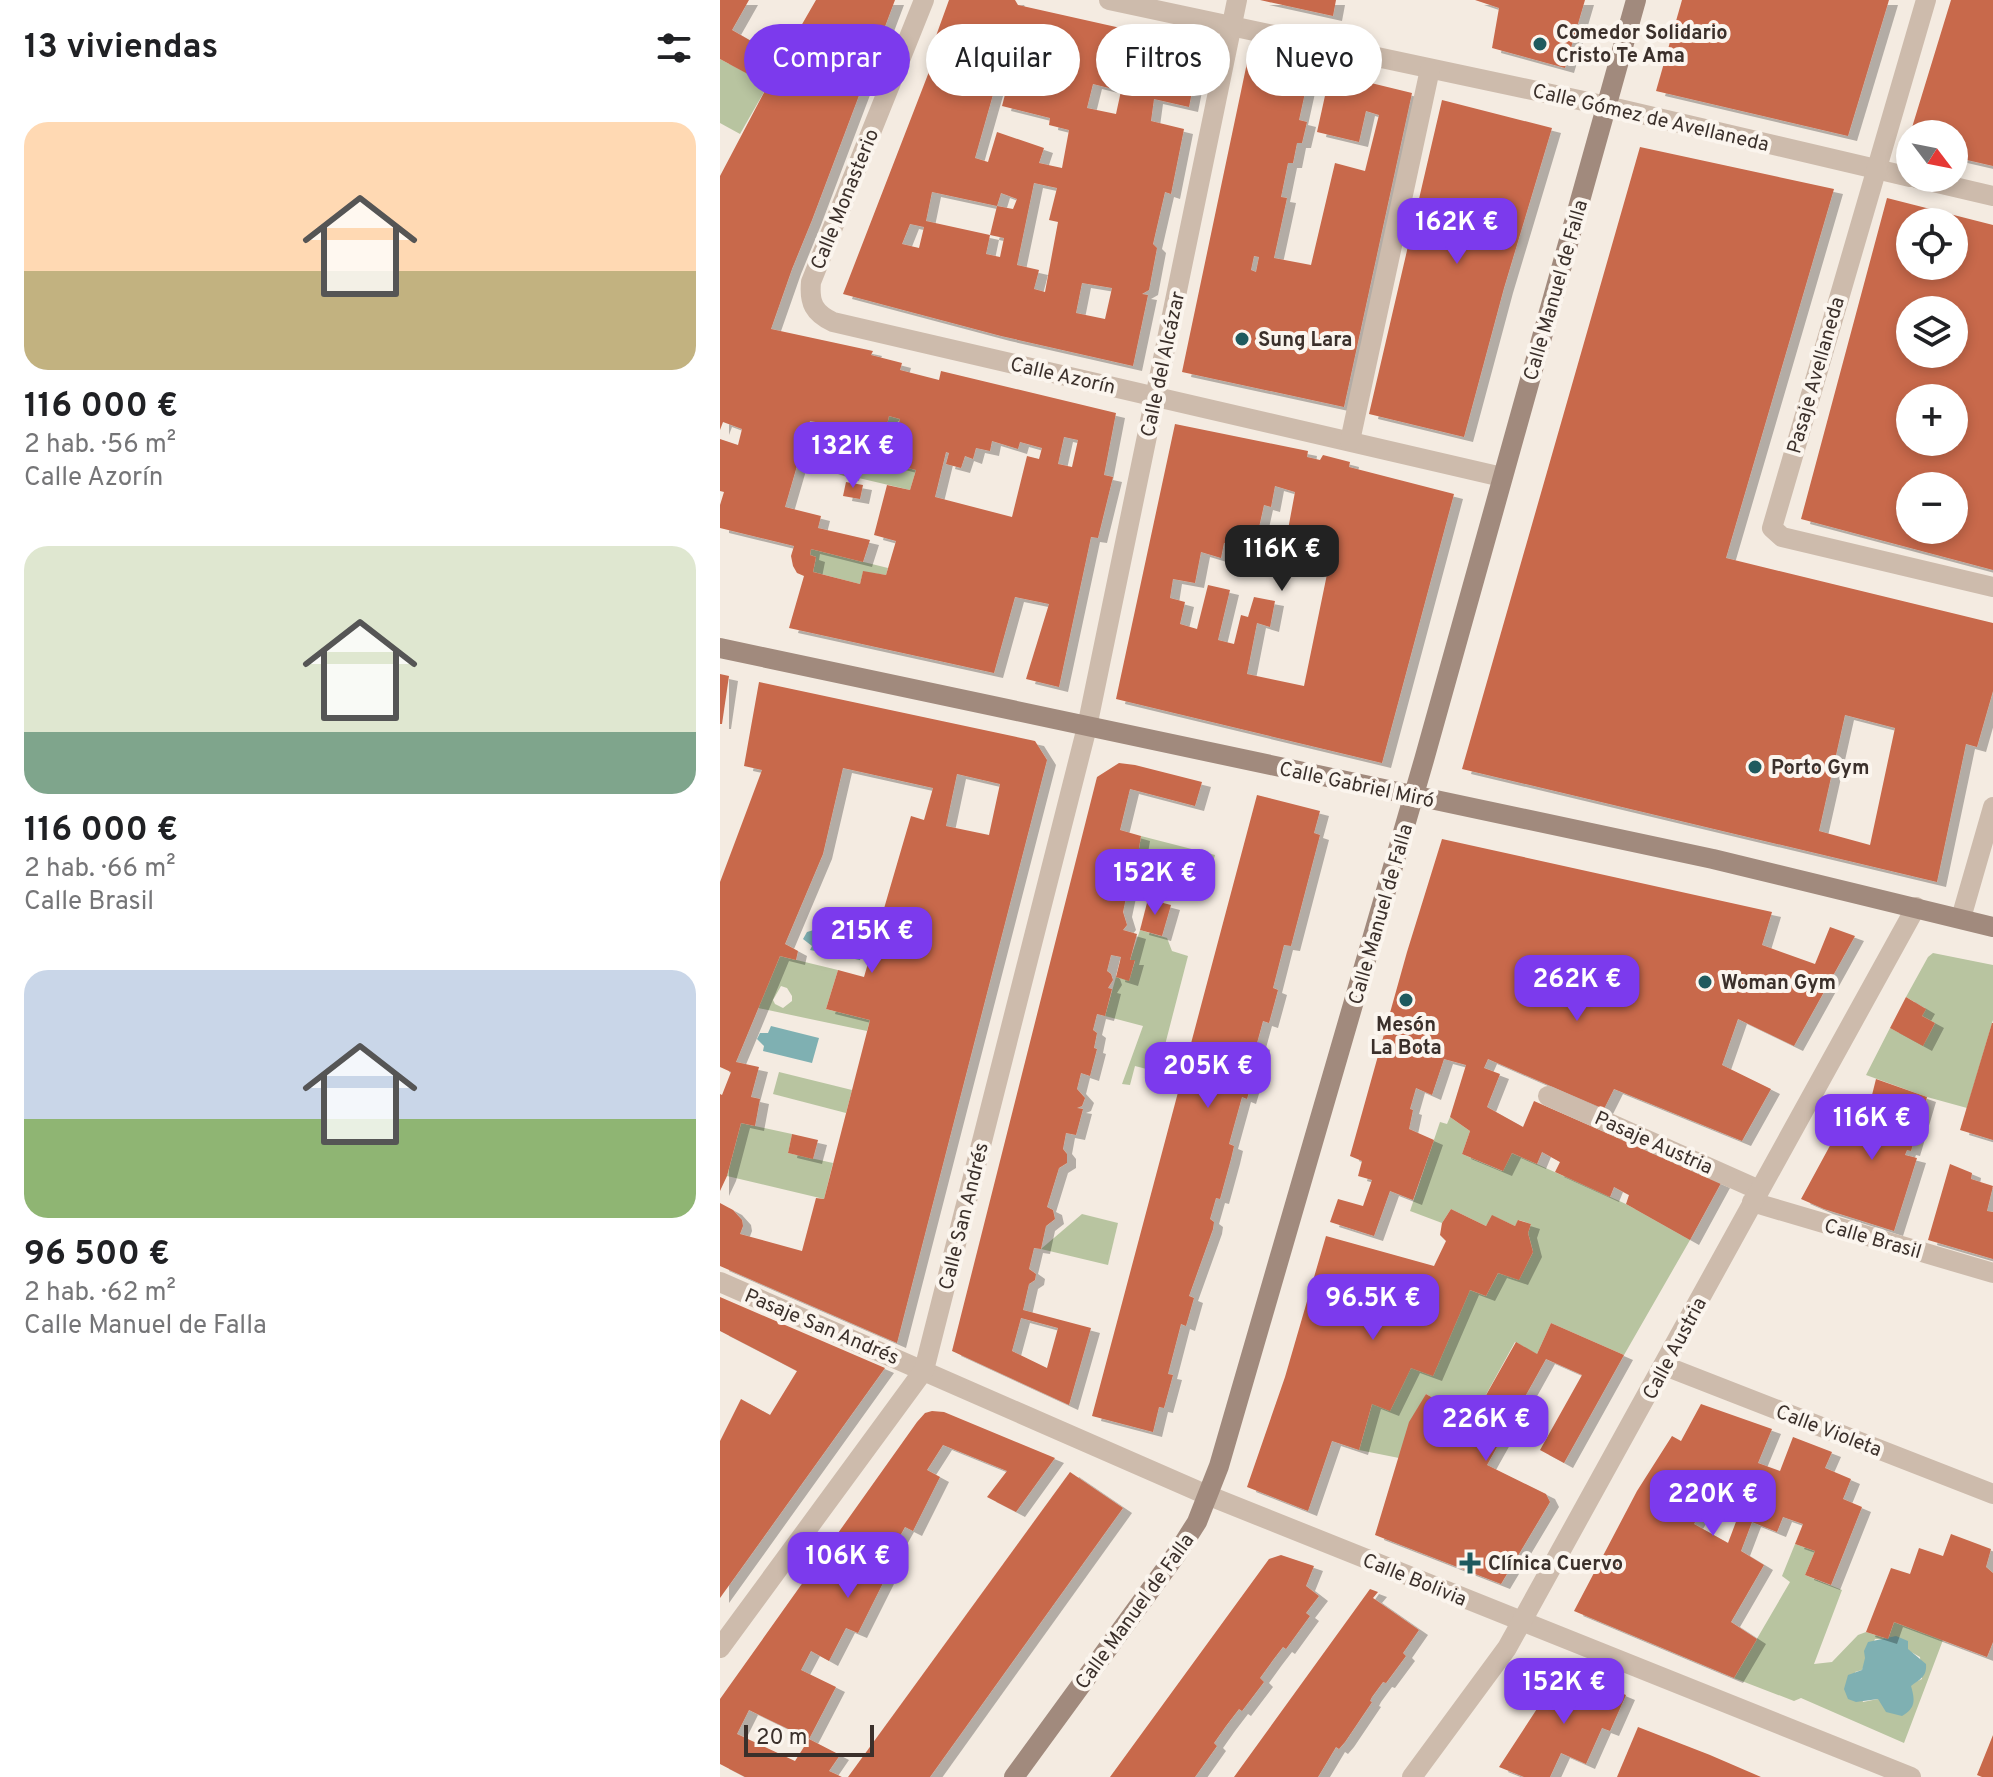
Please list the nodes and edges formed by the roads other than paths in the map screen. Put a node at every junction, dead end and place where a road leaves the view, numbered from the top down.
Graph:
1 (924, 0) edge
2 (1109, 0) edge
3 (1237, 0) edge
4 (1636, 0) edge
5 (1926, 0) edge
6 (1232, 26) junction
7 (1430, 69) junction
8 (1607, 106) junction
9 (1876, 168) junction
10 (1896, 173) edge
11 (1968, 190) edge
12 (1993, 196) edge
13 (815, 310) joint
14 (1156, 397) junction
15 (1350, 441) junction
16 (1502, 477) junction
17 (1993, 587) edge
18 (720, 648) edge
19 (1087, 727) junction
20 (1414, 795) junction
21 (1993, 807) edge
22 (1916, 907) junction
23 (1961, 918) junction
24 (1993, 927) edge
25 (1548, 1096) dead end
26 (1755, 1196) junction
27 (1993, 1273) edge
28 (720, 1282) edge
29 (1665, 1366) junction
30 (924, 1370) junction
31 (1993, 1494) edge
32 (1207, 1495) junction
33 (1523, 1621) junction
34 (720, 1648) edge
35 (1014, 1777) edge
36 (1412, 1777) edge
37 (1911, 1777) edge

1 - 13 street, Calle Monasterio
2 - 6 street, Calle Gómez de Avellaneda
3 - 6 street, Calle del Alcázar
4 - 8 street, Calle Manuel de Falla
5 - 9 street, Pasaje Avellaneda
6 - 7 street, Calle Gómez de Avellaneda
6 - 14 street, Calle del Alcázar
7 - 8 street, Calle Gómez de Avellaneda
7 - 15 street
8 - 9 street, Calle Gómez de Avellaneda
8 - 16 street, Calle Manuel de Falla
9 - 10 street, Calle Gómez de Avellaneda
9 - 17 street, Pasaje Avellaneda
11 - 12 street, Calle Gómez de Avellaneda
13 - 14 street, Calle Azorín
14 - 15 street, Calle Azorín
14 - 19 street, Calle del Alcázar
15 - 16 street, Calle Azorín
16 - 20 street, Calle Manuel de Falla
18 - 19 street, Calle Gabriel Miró
19 - 20 street, Calle Gabriel Miró
19 - 30 street, Calle San Andrés
20 - 22 street, Calle Gabriel Miró
20 - 32 street, Calle Manuel de Falla
21 - 23 street
22 - 23 street, Calle Gabriel Miró
22 - 26 street, Calle Austria
23 - 24 street, Calle Gabriel Miró
25 - 26 street, Pasaje Austria
26 - 27 street, Calle Brasil
26 - 29 street, Calle Austria
28 - 30 street, Pasaje San Andrés
29 - 31 street, Calle Violeta
29 - 33 street, Calle Austria
30 - 32 street, Calle Bolivia
30 - 34 street, Calle San Andrés
32 - 33 street, Calle Bolivia
32 - 35 street, Calle Manuel de Falla
33 - 36 street, Calle Austria
33 - 37 street, Calle Bolivia

